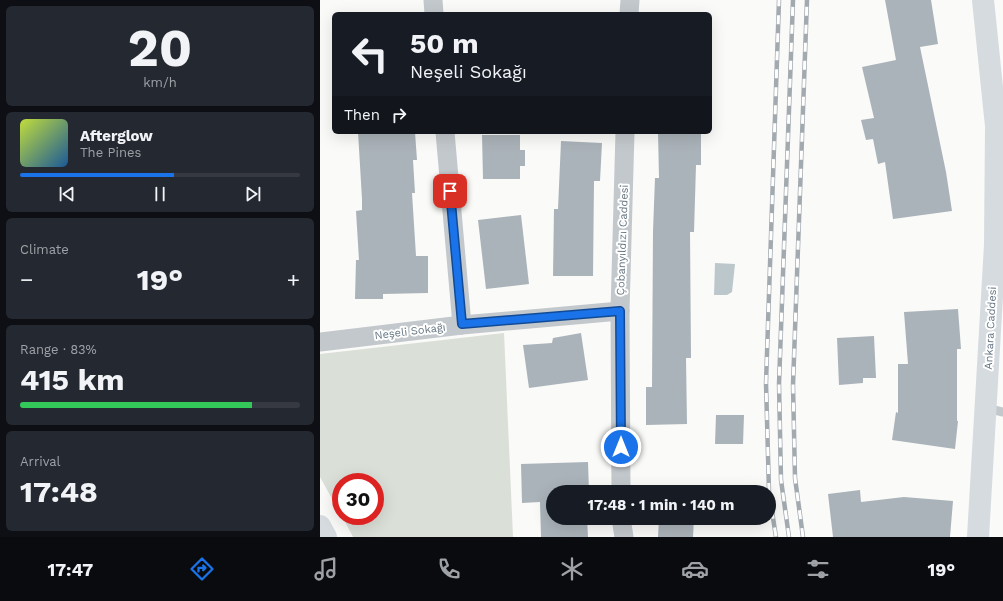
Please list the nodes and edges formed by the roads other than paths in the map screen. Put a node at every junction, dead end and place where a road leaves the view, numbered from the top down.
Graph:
1 (433, 0) edge
2 (630, 0) edge
3 (983, 0) edge
4 (434, 12) edge
5 (629, 12) edge
6 (445, 134) edge
7 (625, 134) edge
8 (620, 311) junction
9 (462, 324) junction
10 (320, 342) edge
11 (994, 410) edge
12 (621, 485) edge
13 (623, 525) edge
14 (320, 526) edge
15 (326, 537) edge
16 (624, 537) edge
17 (978, 537) edge

1 - 4 street
2 - 5 street
3 - 11 main road, Ankara Caddesi
6 - 9 street
7 - 8 street, Çobanyıldızı Caddesi
8 - 9 street, Neşeli Sokağı
8 - 12 street, Çobanyıldızı Caddesi
9 - 10 street, Neşeli Sokağı
11 - 17 main road, Ankara Caddesi
13 - 16 street
14 - 15 main road

